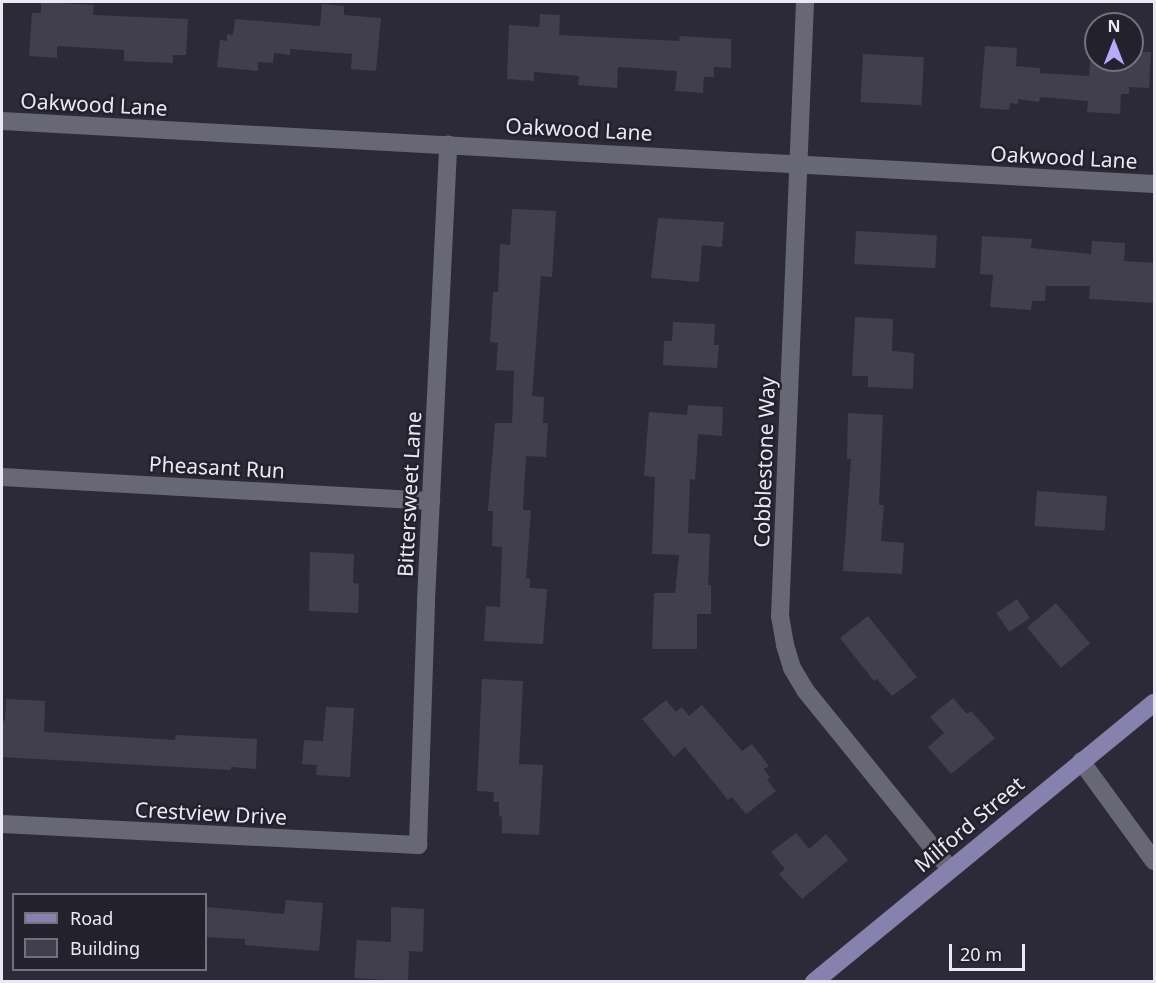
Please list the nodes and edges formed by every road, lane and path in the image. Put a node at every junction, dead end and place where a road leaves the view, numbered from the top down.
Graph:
1 (805, 2) edge
2 (2, 121) edge
3 (448, 145) junction
4 (798, 163) junction
5 (1155, 184) edge
6 (2, 477) edge
7 (431, 501) junction
8 (1155, 703) edge
9 (1081, 761) junction
10 (2, 824) edge
11 (418, 845) joint
12 (1155, 861) edge
13 (950, 869) junction
14 (814, 981) edge

1 - 4 street, Cobblestone Way
2 - 3 street, Oakwood Lane
3 - 4 street, Oakwood Lane
3 - 7 street, Bittersweet Lane
4 - 5 street, Oakwood Lane
4 - 13 street, Cobblestone Way
6 - 7 street, Pheasant Run
7 - 11 street, Bittersweet Lane
8 - 9 main road, Milford Street
9 - 12 street
9 - 13 main road, Milford Street
10 - 11 street, Crestview Drive
13 - 14 main road, Milford Street

